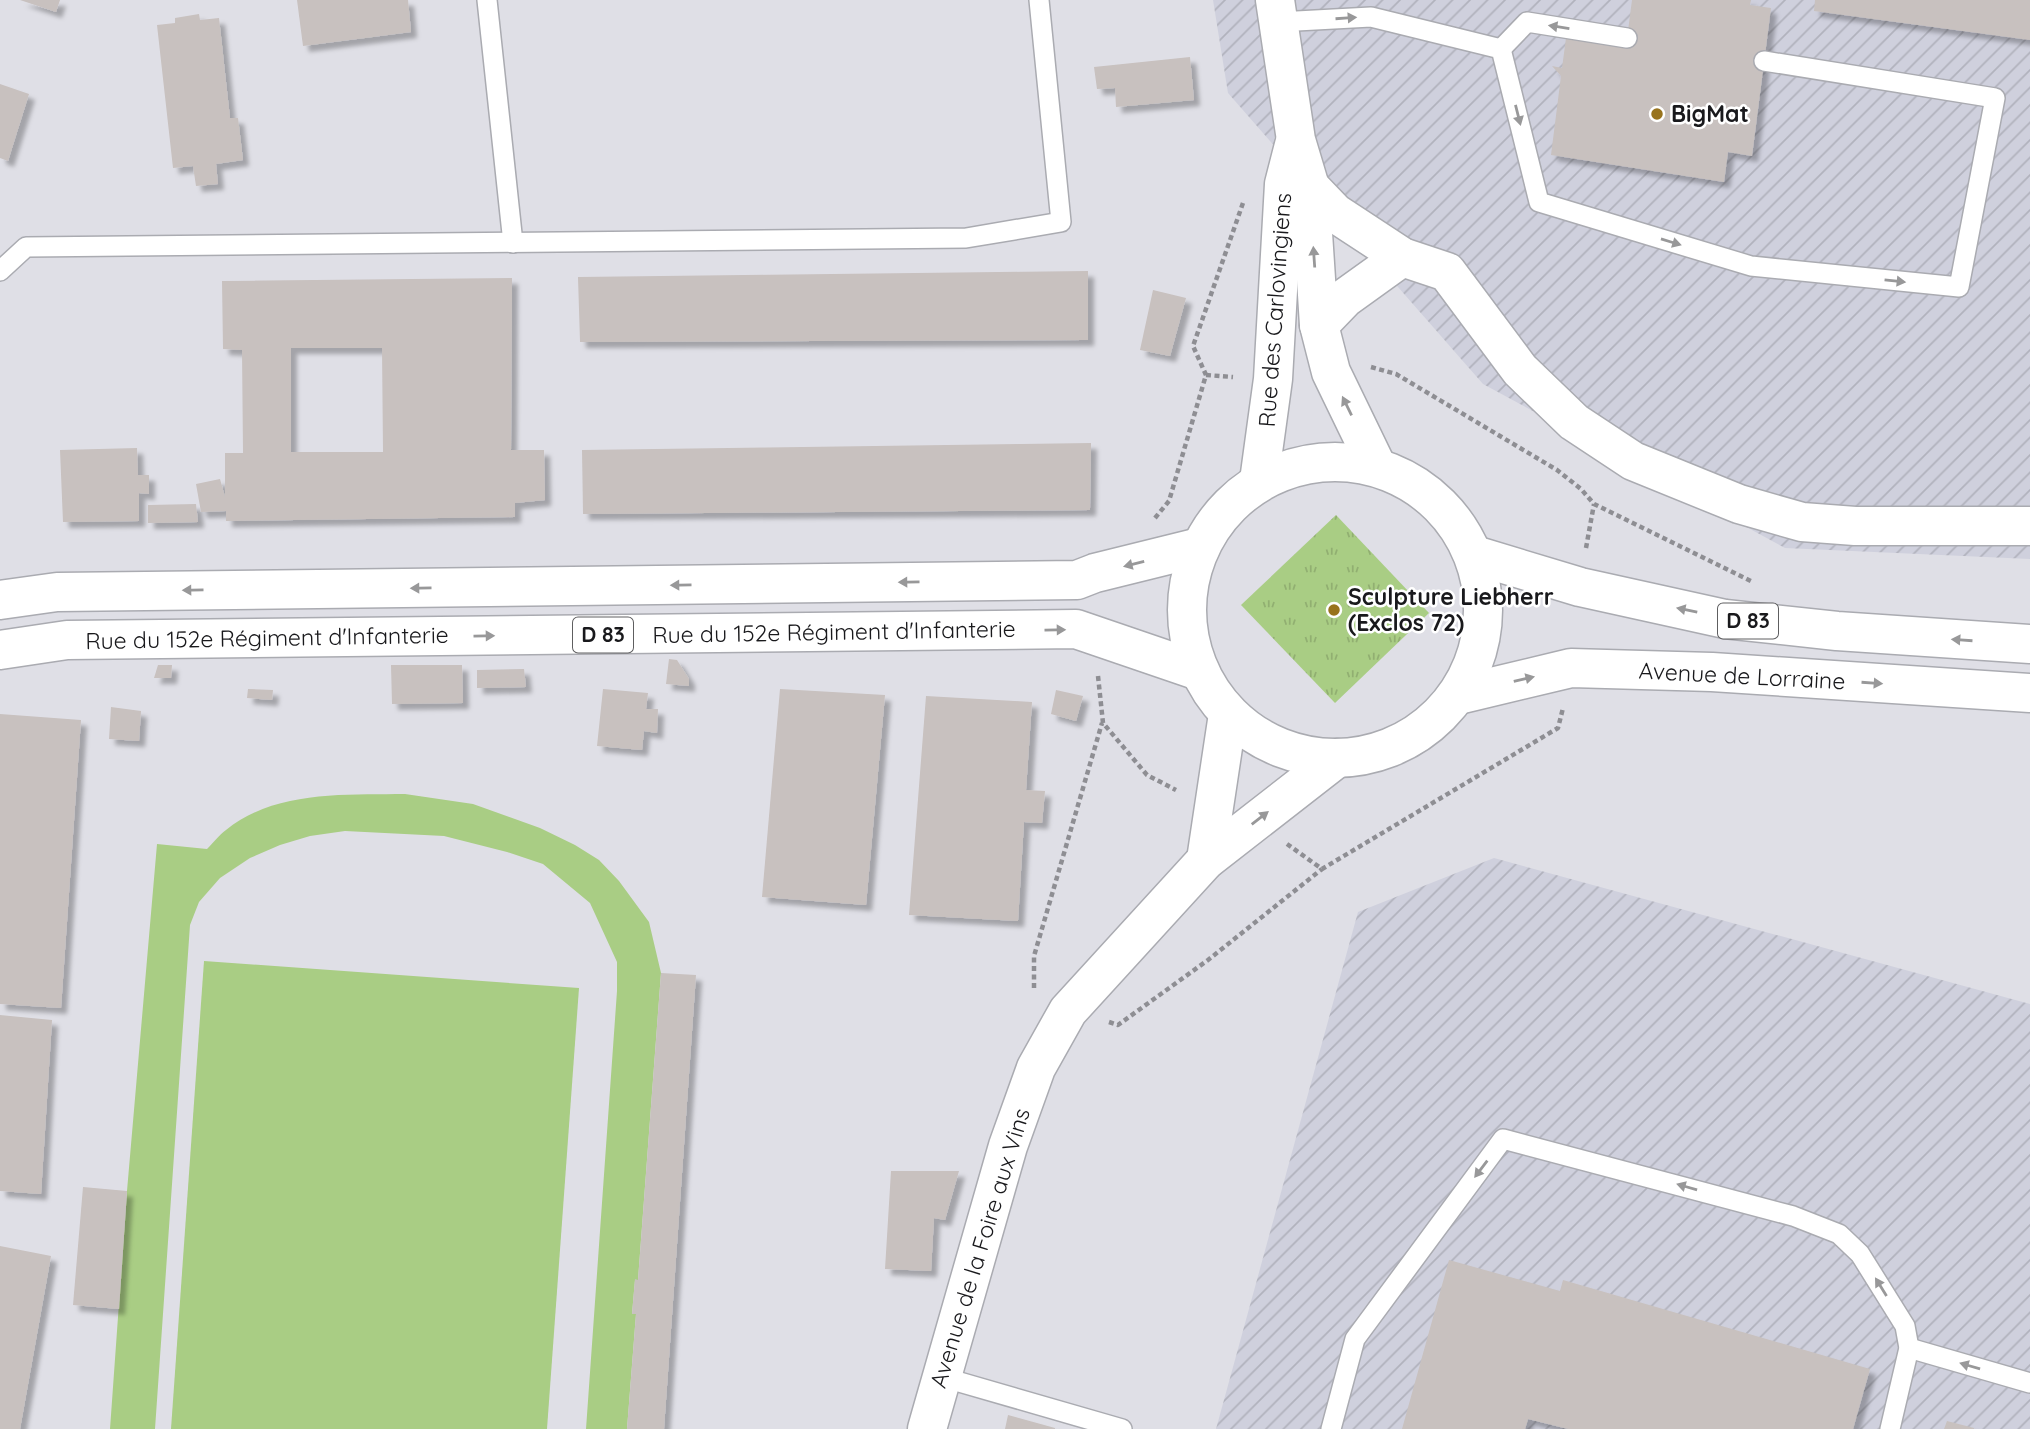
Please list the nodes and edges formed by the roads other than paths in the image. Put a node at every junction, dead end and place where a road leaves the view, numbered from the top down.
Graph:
1 (487, 0) edge
2 (1039, 0) edge
3 (1277, 11) edge
4 (1627, 38) dead end
5 (1502, 48) junction
6 (1764, 61) dead end
7 (1296, 140) junction
8 (1310, 187) junction
9 (513, 243) junction
10 (1402, 257) junction
11 (0, 271) edge
12 (1319, 325) junction
13 (1377, 467) junction
14 (1259, 481) junction
15 (2030, 526) edge
16 (1200, 547) junction
17 (1474, 555) junction
18 (0, 600) edge
19 (2030, 644) edge
20 (0, 650) edge
21 (1199, 671) junction
22 (2030, 693) edge
23 (1458, 695) junction
24 (1228, 714) junction
25 (1338, 758) junction
26 (1206, 860) junction
27 (1909, 1348) junction
28 (942, 1377) junction
29 (2030, 1383) edge
30 (927, 1429) edge
31 (1122, 1429) edge
32 (1331, 1429) edge
33 (1890, 1429) edge

1 - 9 lane
2 - 9 lane
3 -> 5 lane
3 - 7 main road, Rue des Carlovingiens
4 -> 5 lane
5 -> 6 lane
7 - 8 main road, Rue des Carlovingiens
7 - 14 main road, Rue des Carlovingiens
8 - 10 main road
12 -> 8 main road, Rue des Carlovingiens
9 - 11 lane
10 - 12 main road
10 - 15 main road
13 -> 12 main road, Rue des Carlovingiens
13 - 14 main road
13 - 17 main road
14 - 16 main road
16 -> 18 main road, Rue du 152e Régiment d'Infanterie / D 83
16 - 21 main road
19 -> 17 main road, D 83
17 - 23 main road
20 -> 21 main road, Rue du 152e Régiment d'Infanterie / D 83
21 - 24 main road
23 -> 22 main road, Avenue de Lorraine / D 83
23 - 25 main road
24 - 25 main road
24 - 26 main road
26 -> 25 main road, Avenue de la Foire aux Vins
26 - 28 main road, Avenue de la Foire aux Vins
29 -> 27 lane
27 -> 32 lane
27 - 33 lane
28 - 30 main road, Avenue de la Foire aux Vins
28 - 31 lane

